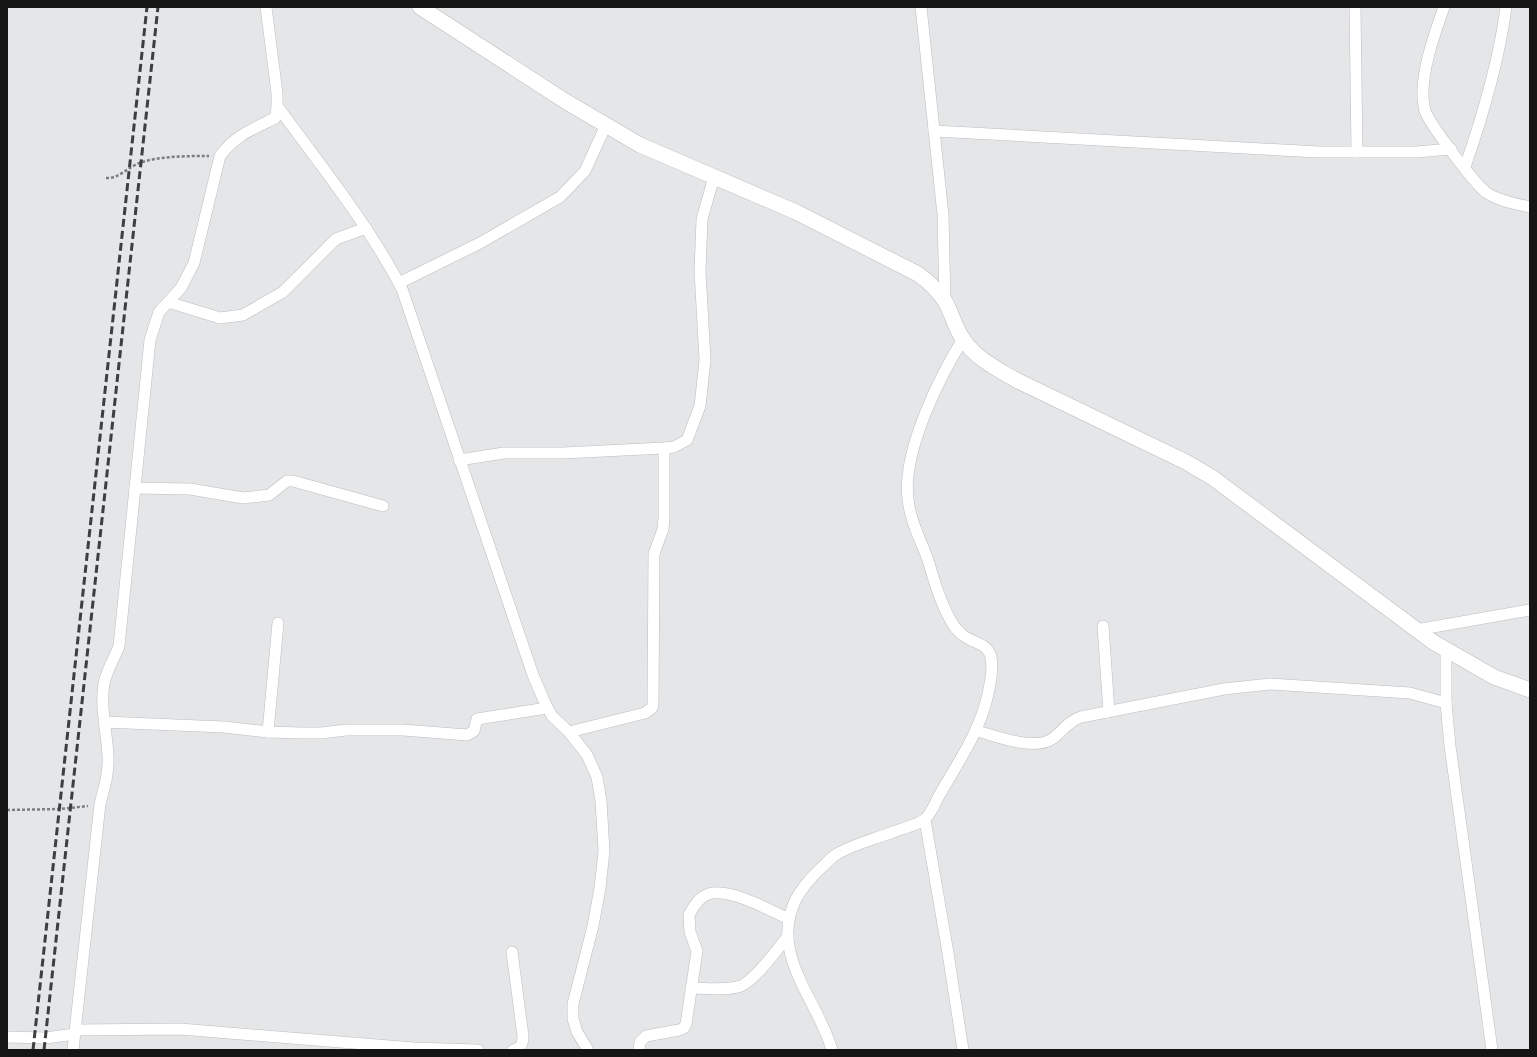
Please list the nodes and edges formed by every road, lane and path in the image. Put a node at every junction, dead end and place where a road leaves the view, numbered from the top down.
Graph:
1 (266, 7) edge
2 (420, 7) edge
3 (921, 7) edge
4 (1354, 7) edge
5 (1444, 7) edge
6 (1506, 7) edge
7 (278, 107) junction
8 (606, 126) junction
9 (934, 131) junction
10 (1451, 149) junction
11 (1357, 152) junction
12 (220, 156) junction
13 (1465, 167) junction
14 (714, 177) junction
15 (106, 178) dead end
16 (1530, 207) edge
17 (366, 228) junction
18 (399, 283) junction
19 (168, 302) junction
20 (945, 302) junction
21 (963, 339) junction
22 (664, 448) junction
23 (459, 460) junction
24 (135, 488) junction
25 (383, 506) dead end
26 (1530, 610) edge
27 (278, 623) dead end
28 (1103, 626) dead end
29 (1416, 630) junction
30 (1446, 650) junction
31 (1530, 690) edge
32 (1446, 703) junction
33 (548, 708) junction
34 (1110, 712) junction
35 (104, 722) junction
36 (977, 731) junction
37 (268, 732) junction
38 (569, 732) junction
39 (100, 804) junction
40 (7, 810) edge
41 (925, 820) junction
42 (789, 919) junction
43 (788, 936) junction
44 (512, 952) dead end
45 (691, 988) junction
46 (75, 1032) junction
47 (7, 1037) edge
48 (73, 1050) edge
49 (478, 1050) edge
50 (513, 1050) edge
51 (588, 1050) edge
52 (639, 1050) edge
53 (832, 1050) edge
54 (963, 1050) edge
55 (1492, 1050) edge

1 - 7 street
2 - 8 street
3 - 9 street
4 - 11 street
5 - 10 street
6 - 13 street
7 - 12 street
7 - 17 street
8 - 14 street
8 - 18 street
9 - 11 street
9 - 20 street
10 - 11 street
10 - 13 street
12 - 15 path
12 - 19 street
13 - 16 street
14 - 20 street
14 - 22 street
17 - 18 street
17 - 19 street
18 - 23 street
19 - 24 street
20 - 21 street
21 - 29 street
21 - 36 street
22 - 23 street
22 - 38 street
23 - 33 street
24 - 25 street
24 - 35 street
26 - 29 street
27 - 37 street
28 - 34 street
29 - 30 street
30 - 31 street
30 - 32 street
32 - 34 street
32 - 55 street
33 - 37 street
33 - 38 street
34 - 36 street
35 - 37 street
35 - 39 street
36 - 41 street
38 - 51 street
39 - 40 path
39 - 46 street
41 - 42 street
41 - 54 street
42 - 43 street
42 - 45 street
43 - 45 street
43 - 53 street
44 - 50 street
45 - 52 street
46 - 47 street
46 - 48 street
46 - 49 street

